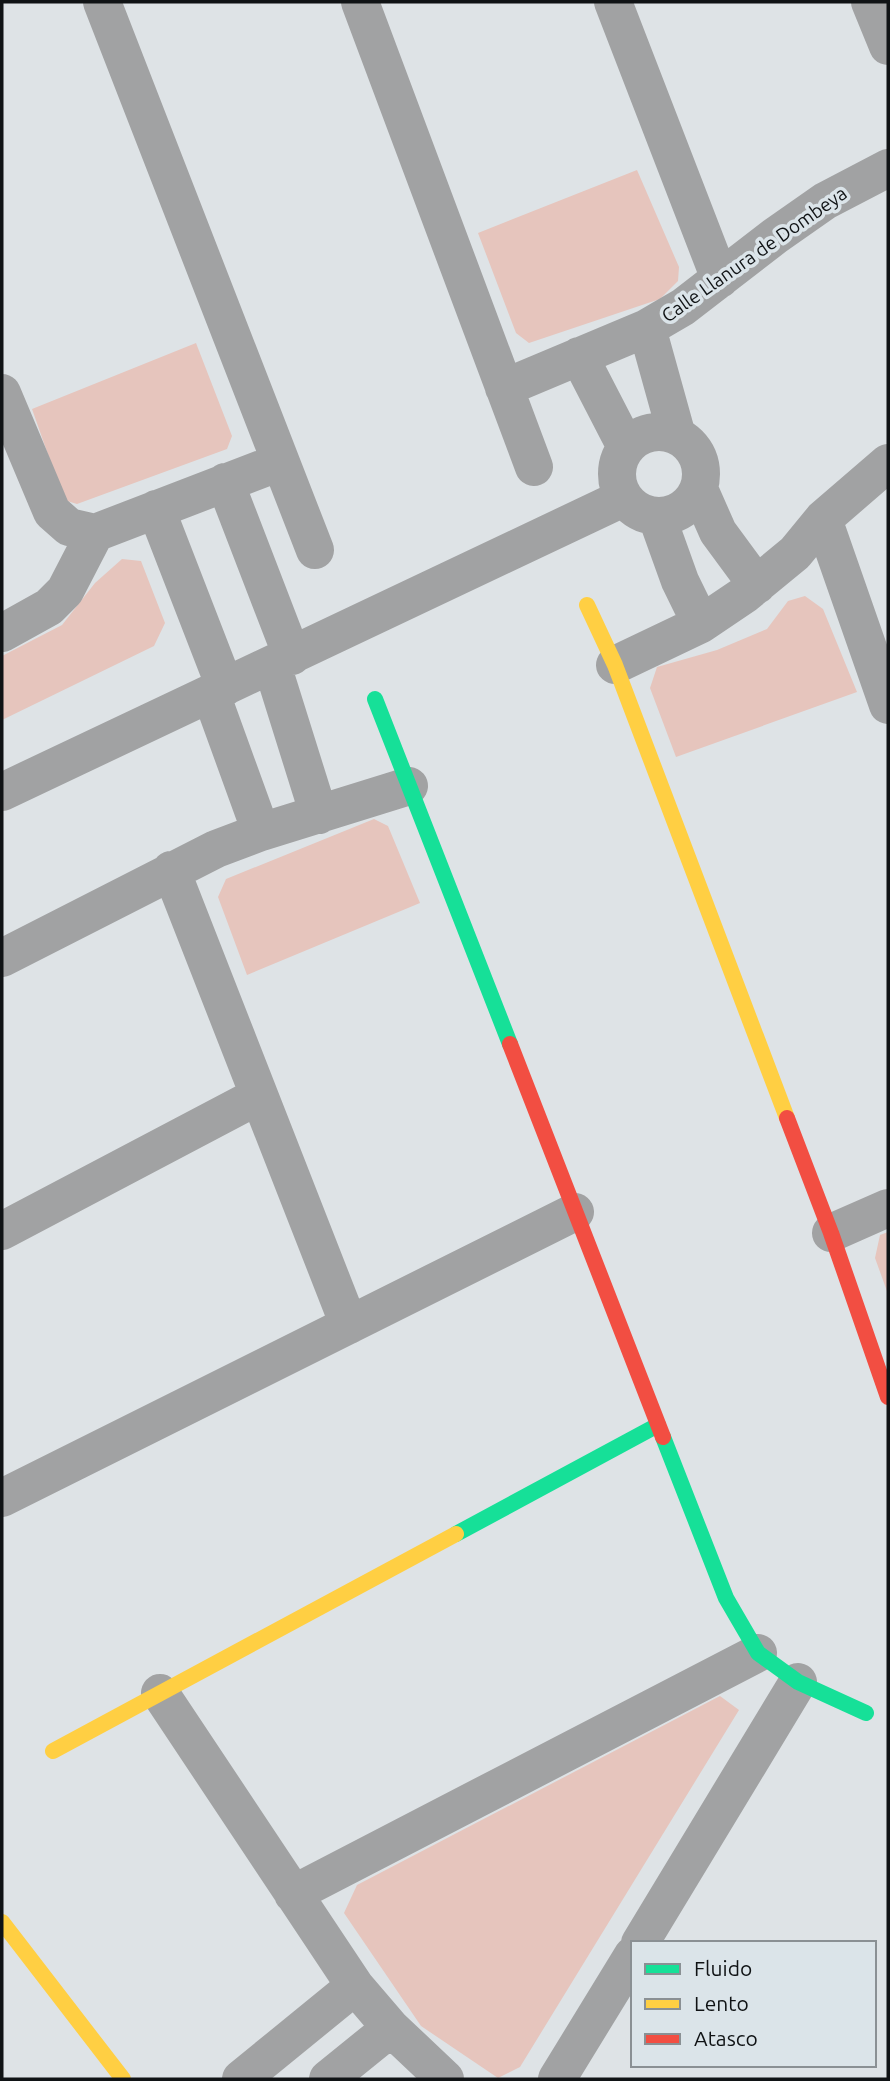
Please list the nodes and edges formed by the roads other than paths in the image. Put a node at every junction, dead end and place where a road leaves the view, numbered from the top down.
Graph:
1 (102, 2) edge
2 (360, 2) edge
3 (613, 2) edge
4 (870, 2) edge
5 (888, 46) edge
6 (888, 168) edge
7 (720, 279) junction
8 (647, 328) junction
9 (579, 356) junction
10 (504, 388) junction
11 (2, 393) edge
12 (677, 436) junction
13 (626, 447) junction
14 (280, 462) junction
15 (888, 463) edge
16 (534, 467) dead end
17 (225, 482) junction
18 (699, 489) junction
19 (623, 498) junction
20 (156, 509) junction
21 (657, 517) junction
22 (823, 519) junction
23 (95, 533) junction
24 (315, 550) dead end
25 (757, 585) junction
26 (587, 605) dead end
27 (701, 624) junction
28 (2, 633) edge
29 (282, 660) junction
30 (615, 665) junction
31 (218, 690) junction
32 (375, 699) dead end
33 (888, 705) edge
34 (409, 786) junction
35 (2, 792) edge
36 (318, 815) junction
37 (261, 832) junction
38 (171, 870) junction
39 (2, 958) edge
40 (258, 1096) junction
41 (888, 1208) edge
42 (575, 1212) junction
43 (2, 1230) edge
44 (831, 1233) junction
45 (349, 1325) junction
46 (888, 1397) edge
47 (659, 1426) junction
48 (2, 1498) edge
49 (758, 1653) junction
50 (798, 1682) junction
51 (160, 1693) junction
52 (866, 1713) dead end
53 (53, 1751) dead end
54 (293, 1894) junction
55 (2, 1922) edge
56 (641, 1941) edge
57 (631, 1958) edge
58 (355, 1986) junction
59 (391, 2028) junction
60 (123, 2079) edge
61 (241, 2079) edge
62 (328, 2079) edge
63 (445, 2079) edge
64 (557, 2079) edge

1 - 14 street
2 - 10 street
3 - 7 street
4 - 5 street
6 - 7 street, Calle Llanura de Dombeya
7 - 8 street, Calle Llanura de Dombeya
8 - 9 street, Calle Llanura de Dombeya
8 - 12 street
9 - 10 street, Calle Llanura de Dombeya
9 - 13 street
10 - 16 street
11 - 23 street
12 - 13 street
12 - 18 street
13 - 19 street
14 - 17 street
14 - 24 street
15 - 22 street
17 - 20 street
17 - 29 street
18 - 21 street
18 - 25 street
19 - 21 street
19 - 29 street
20 - 23 street
20 - 31 street
21 - 27 street
22 - 25 street
22 - 33 street
23 - 28 street
25 - 27 street
26 - 30 street
27 - 30 street
29 - 31 street
29 - 36 street
30 - 44 street
31 - 35 street
31 - 37 street
32 - 34 street
34 - 36 street
34 - 42 street
36 - 37 street
37 - 38 street
38 - 39 street
38 - 40 street
40 - 43 street
40 - 45 street
41 - 44 street
42 - 45 street
42 - 47 street
44 - 46 street
45 - 48 street
47 - 49 street
47 - 51 street
49 - 50 street
49 - 54 street
50 - 52 street
50 - 56 street
51 - 53 street
51 - 54 street
54 - 58 street
55 - 60 street
57 - 64 street
58 - 59 street
58 - 61 street
59 - 62 street
59 - 63 street

